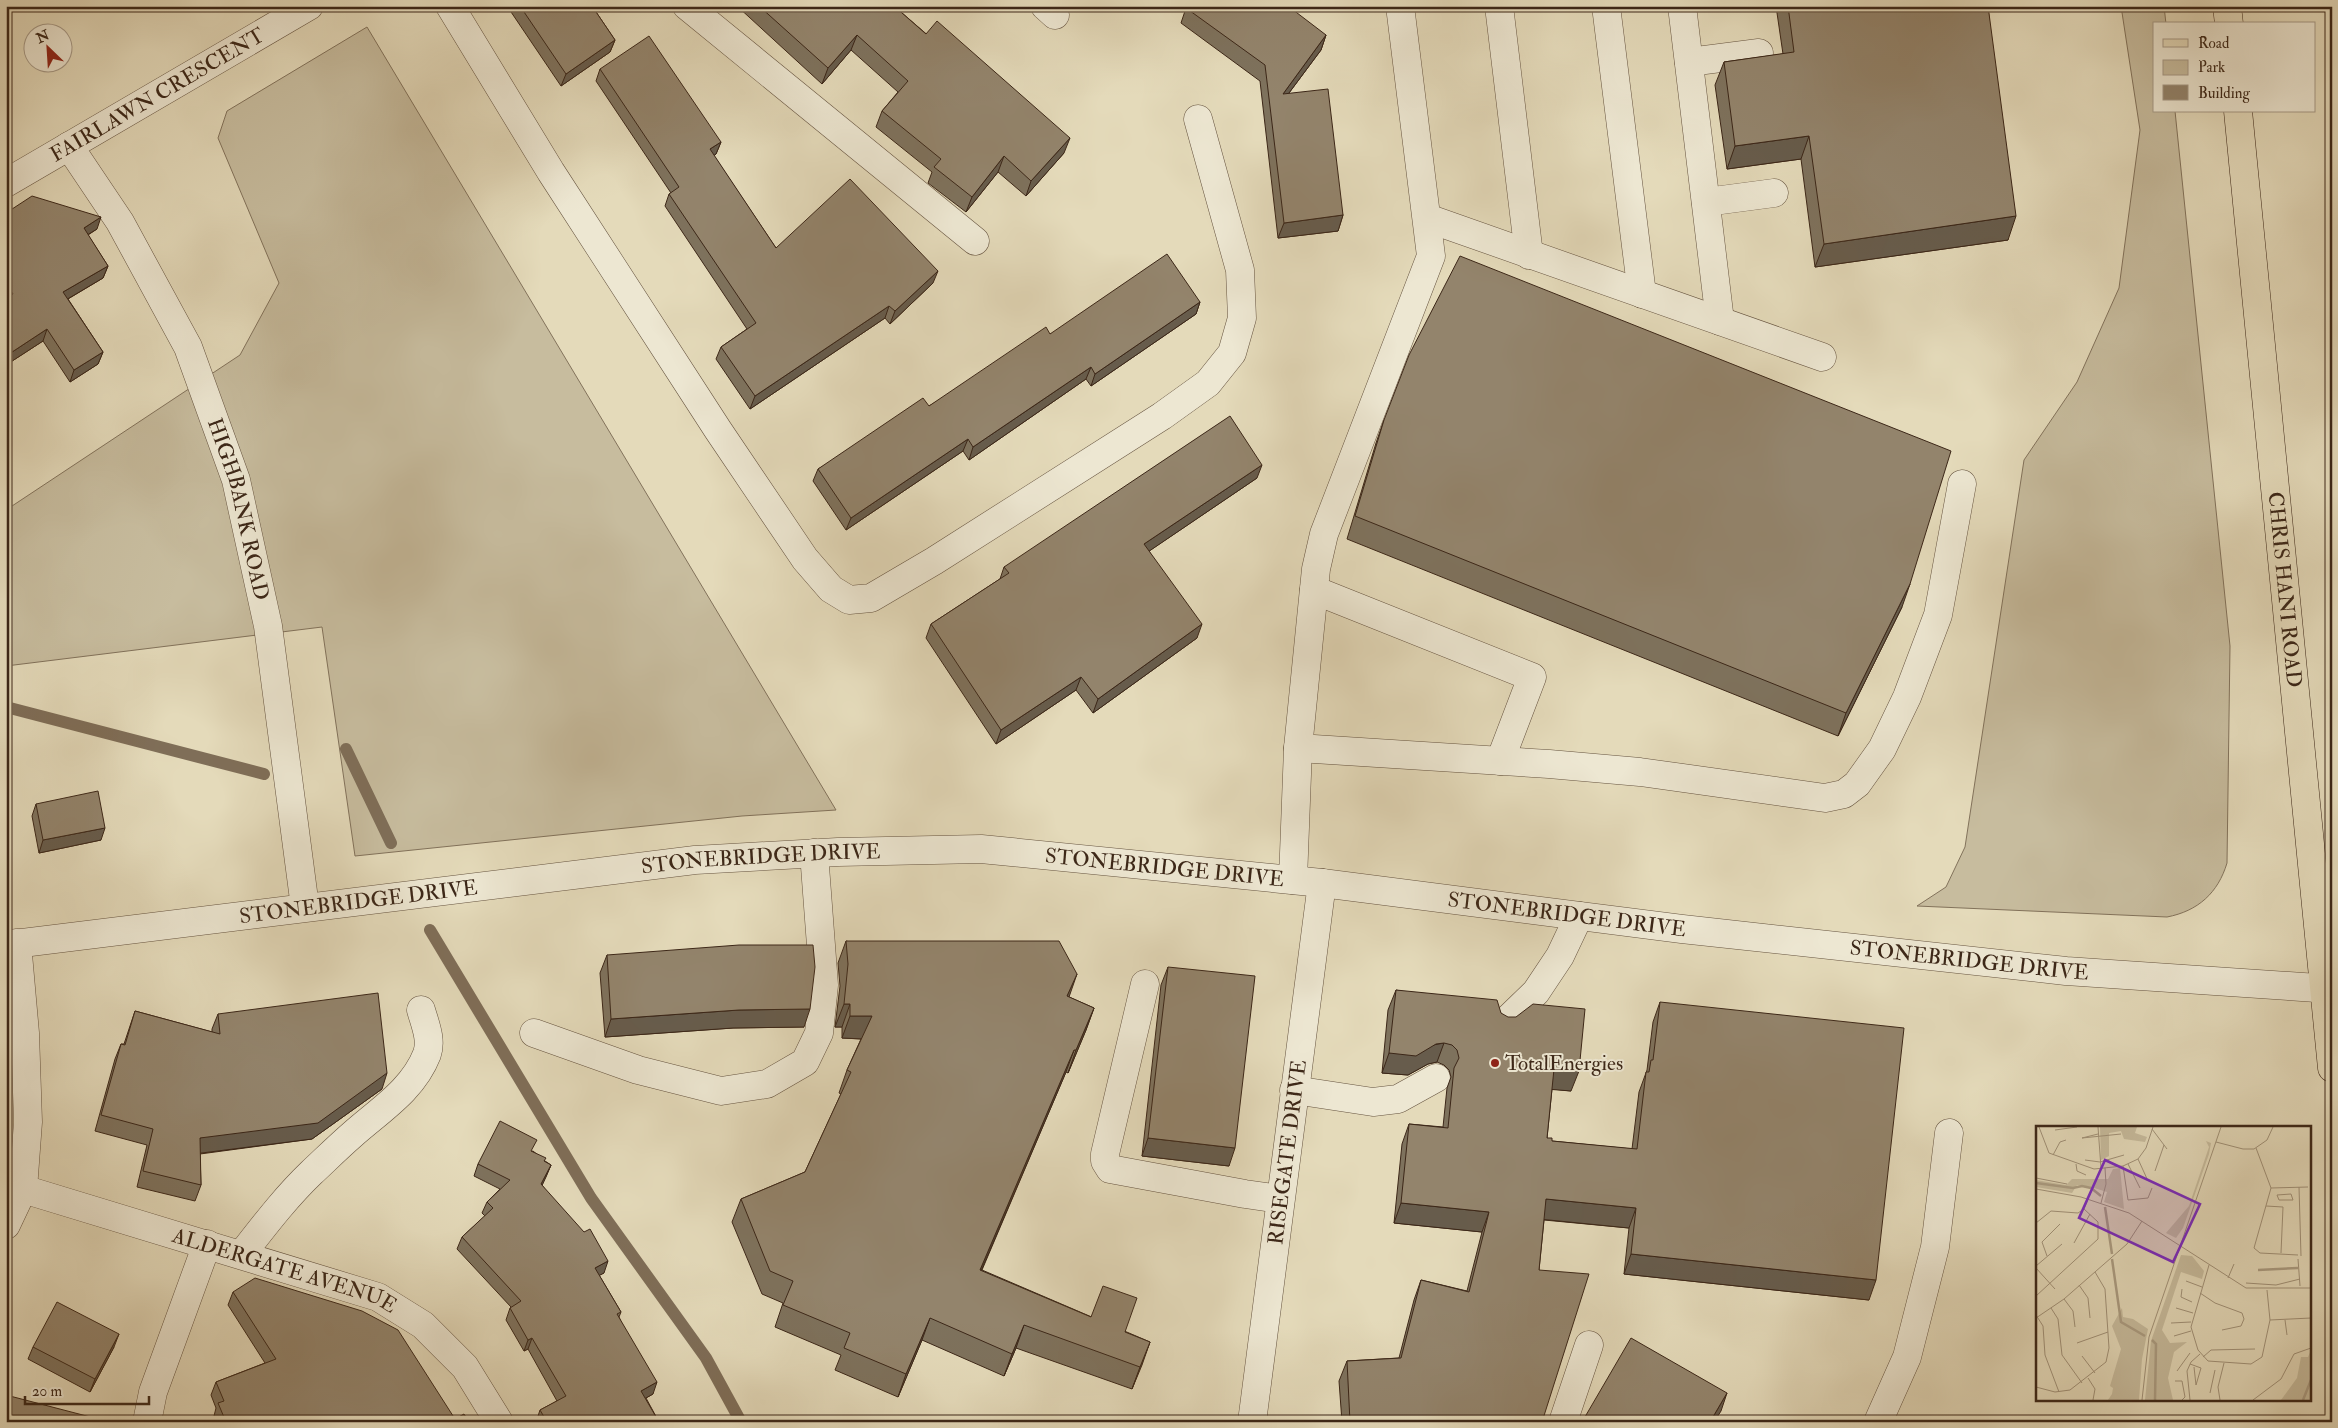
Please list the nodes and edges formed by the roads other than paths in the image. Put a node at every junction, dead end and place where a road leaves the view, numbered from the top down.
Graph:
1 (309, 6) edge
2 (450, 6) edge
3 (687, 6) edge
4 (1400, 6) edge
5 (1498, 6) edge
6 (1606, 6) edge
7 (1682, 6) edge
8 (2227, 6) edge
9 (2229, 22) edge
10 (1759, 53) dead end
11 (1689, 62) junction
12 (2238, 112) edge
13 (1198, 120) dead end
14 (69, 146) junction
15 (6, 183) edge
16 (1774, 193) dead end
17 (1706, 202) junction
18 (1427, 218) junction
19 (976, 241) dead end
20 (1529, 255) junction
21 (1642, 294) junction
22 (1720, 321) junction
23 (1822, 357) dead end
24 (1962, 484) dead end
25 (1314, 590) junction
26 (1298, 748) junction
27 (1500, 761) junction
28 (814, 853) junction
29 (1293, 880) junction
30 (1322, 882) junction
31 (305, 907) junction
32 (1579, 916) junction
33 (11, 944) edge
34 (1145, 984) dead end
35 (2327, 988) edge
36 (421, 1010) dead end
37 (1505, 1022) edge
38 (534, 1033) dead end
39 (2332, 1068) edge
40 (1436, 1078) edge
41 (1294, 1090) junction
42 (1949, 1133) dead end
43 (23, 1189) junction
44 (1280, 1199) junction
45 (6, 1225) edge
46 (207, 1244) junction
47 (242, 1254) junction
48 (1589, 1345) dead end
49 (147, 1422) edge
50 (499, 1422) edge
51 (1252, 1422) edge
52 (1562, 1422) edge
53 (1878, 1422) edge

1 - 14 street, FAIRLAWN CRESCENT
2 - 13 street
3 - 19 street
4 - 18 street
5 - 20 street
6 - 21 street
7 - 11 street
8 - 9 main road
10 - 11 street
11 - 17 street
12 - 35 main road, CHRIS HANI ROAD
14 - 15 street, FAIRLAWN CRESCENT
14 - 31 street, HIGHBANK ROAD
16 - 17 street
17 - 22 street
18 - 20 street
18 - 25 street
20 - 21 street
21 - 22 street
22 - 23 street
24 - 27 street
25 - 26 street
25 - 27 street
26 - 27 street
26 - 29 street
28 - 29 street, STONEBRIDGE DRIVE
28 - 31 street, STONEBRIDGE DRIVE
28 - 38 street
29 - 30 street, STONEBRIDGE DRIVE
30 - 32 street, STONEBRIDGE DRIVE
30 - 41 street, RISEGATE DRIVE
31 - 33 street, STONEBRIDGE DRIVE
32 - 35 street, STONEBRIDGE DRIVE
32 - 37 street
33 - 43 street
34 - 44 street
35 - 39 main road, CHRIS HANI ROAD
36 - 47 street
40 - 41 street
41 - 44 street, RISEGATE DRIVE
42 - 53 street
43 - 45 street
43 - 46 street, ALDERGATE AVENUE
44 - 51 street, RISEGATE DRIVE
46 - 47 street, ALDERGATE AVENUE
46 - 49 street
47 - 50 street, ALDERGATE AVENUE
48 - 52 street

